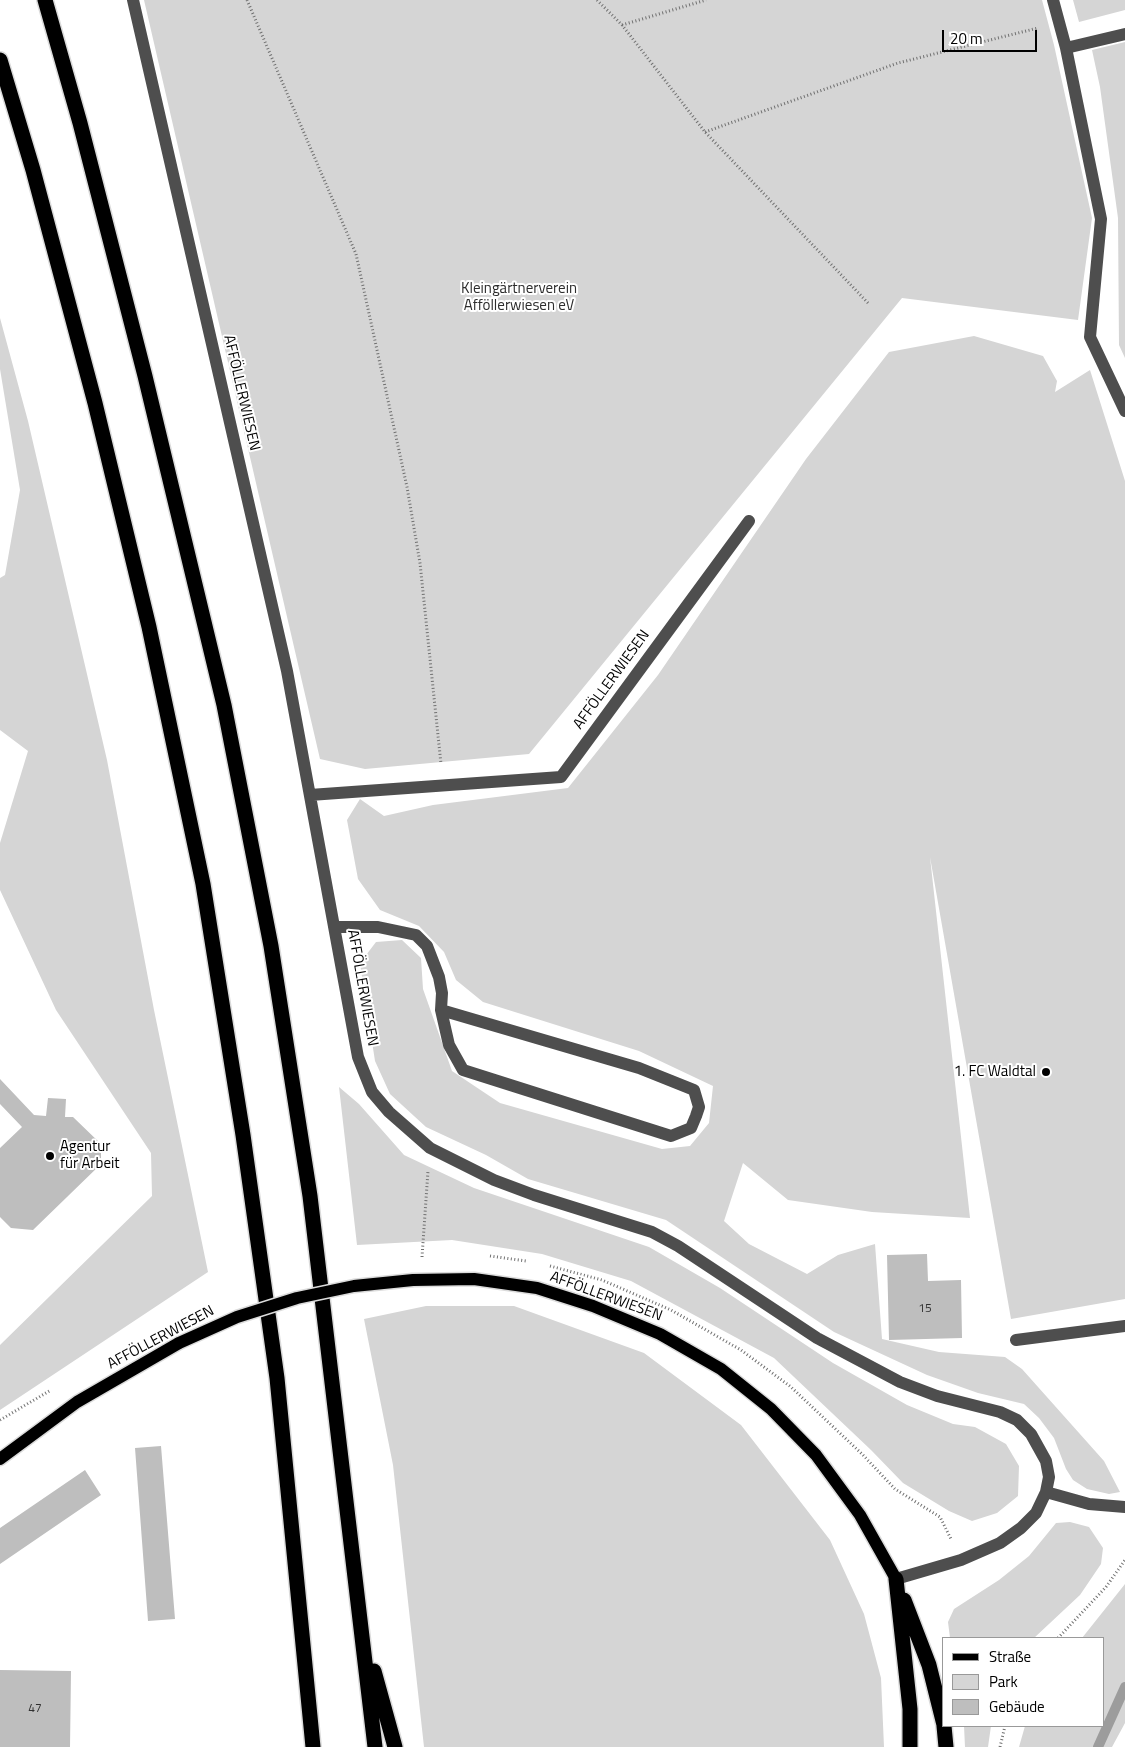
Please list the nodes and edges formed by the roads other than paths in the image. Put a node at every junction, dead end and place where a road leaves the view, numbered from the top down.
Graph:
1 (45, 0) edge
2 (133, 0) edge
3 (1053, 0) edge
4 (1125, 34) edge
5 (1066, 48) junction
6 (0, 60) edge
7 (1125, 410) edge
8 (748, 521) dead end
9 (310, 795) junction
10 (334, 927) junction
11 (441, 1010) junction
12 (1125, 1326) edge
13 (1016, 1340) dead end
14 (0, 1459) edge
15 (1046, 1492) junction
16 (1125, 1507) edge
17 (896, 1580) junction
18 (363, 1633) junction
19 (942, 1718) edge
20 (944, 1727) edge
21 (313, 1747) edge
22 (375, 1747) edge
23 (395, 1747) edge
24 (910, 1747) edge
25 (946, 1747) edge

1 - 18 highway
2 - 9 street, AFFÖLLERWIESEN
3 - 5 street
4 - 5 street
5 - 7 street
6 - 21 highway
8 - 9 street, AFFÖLLERWIESEN
9 - 10 street, AFFÖLLERWIESEN
10 - 11 street
10 - 15 street, AFFÖLLERWIESEN
11 - 11 street
12 - 13 street
14 - 17 main road, AFFÖLLERWIESEN, bridge
15 - 16 street
15 - 17 street, AFFÖLLERWIESEN
17 - 19 highway
17 - 24 highway
18 - 22 highway
18 - 23 highway
20 - 25 highway

